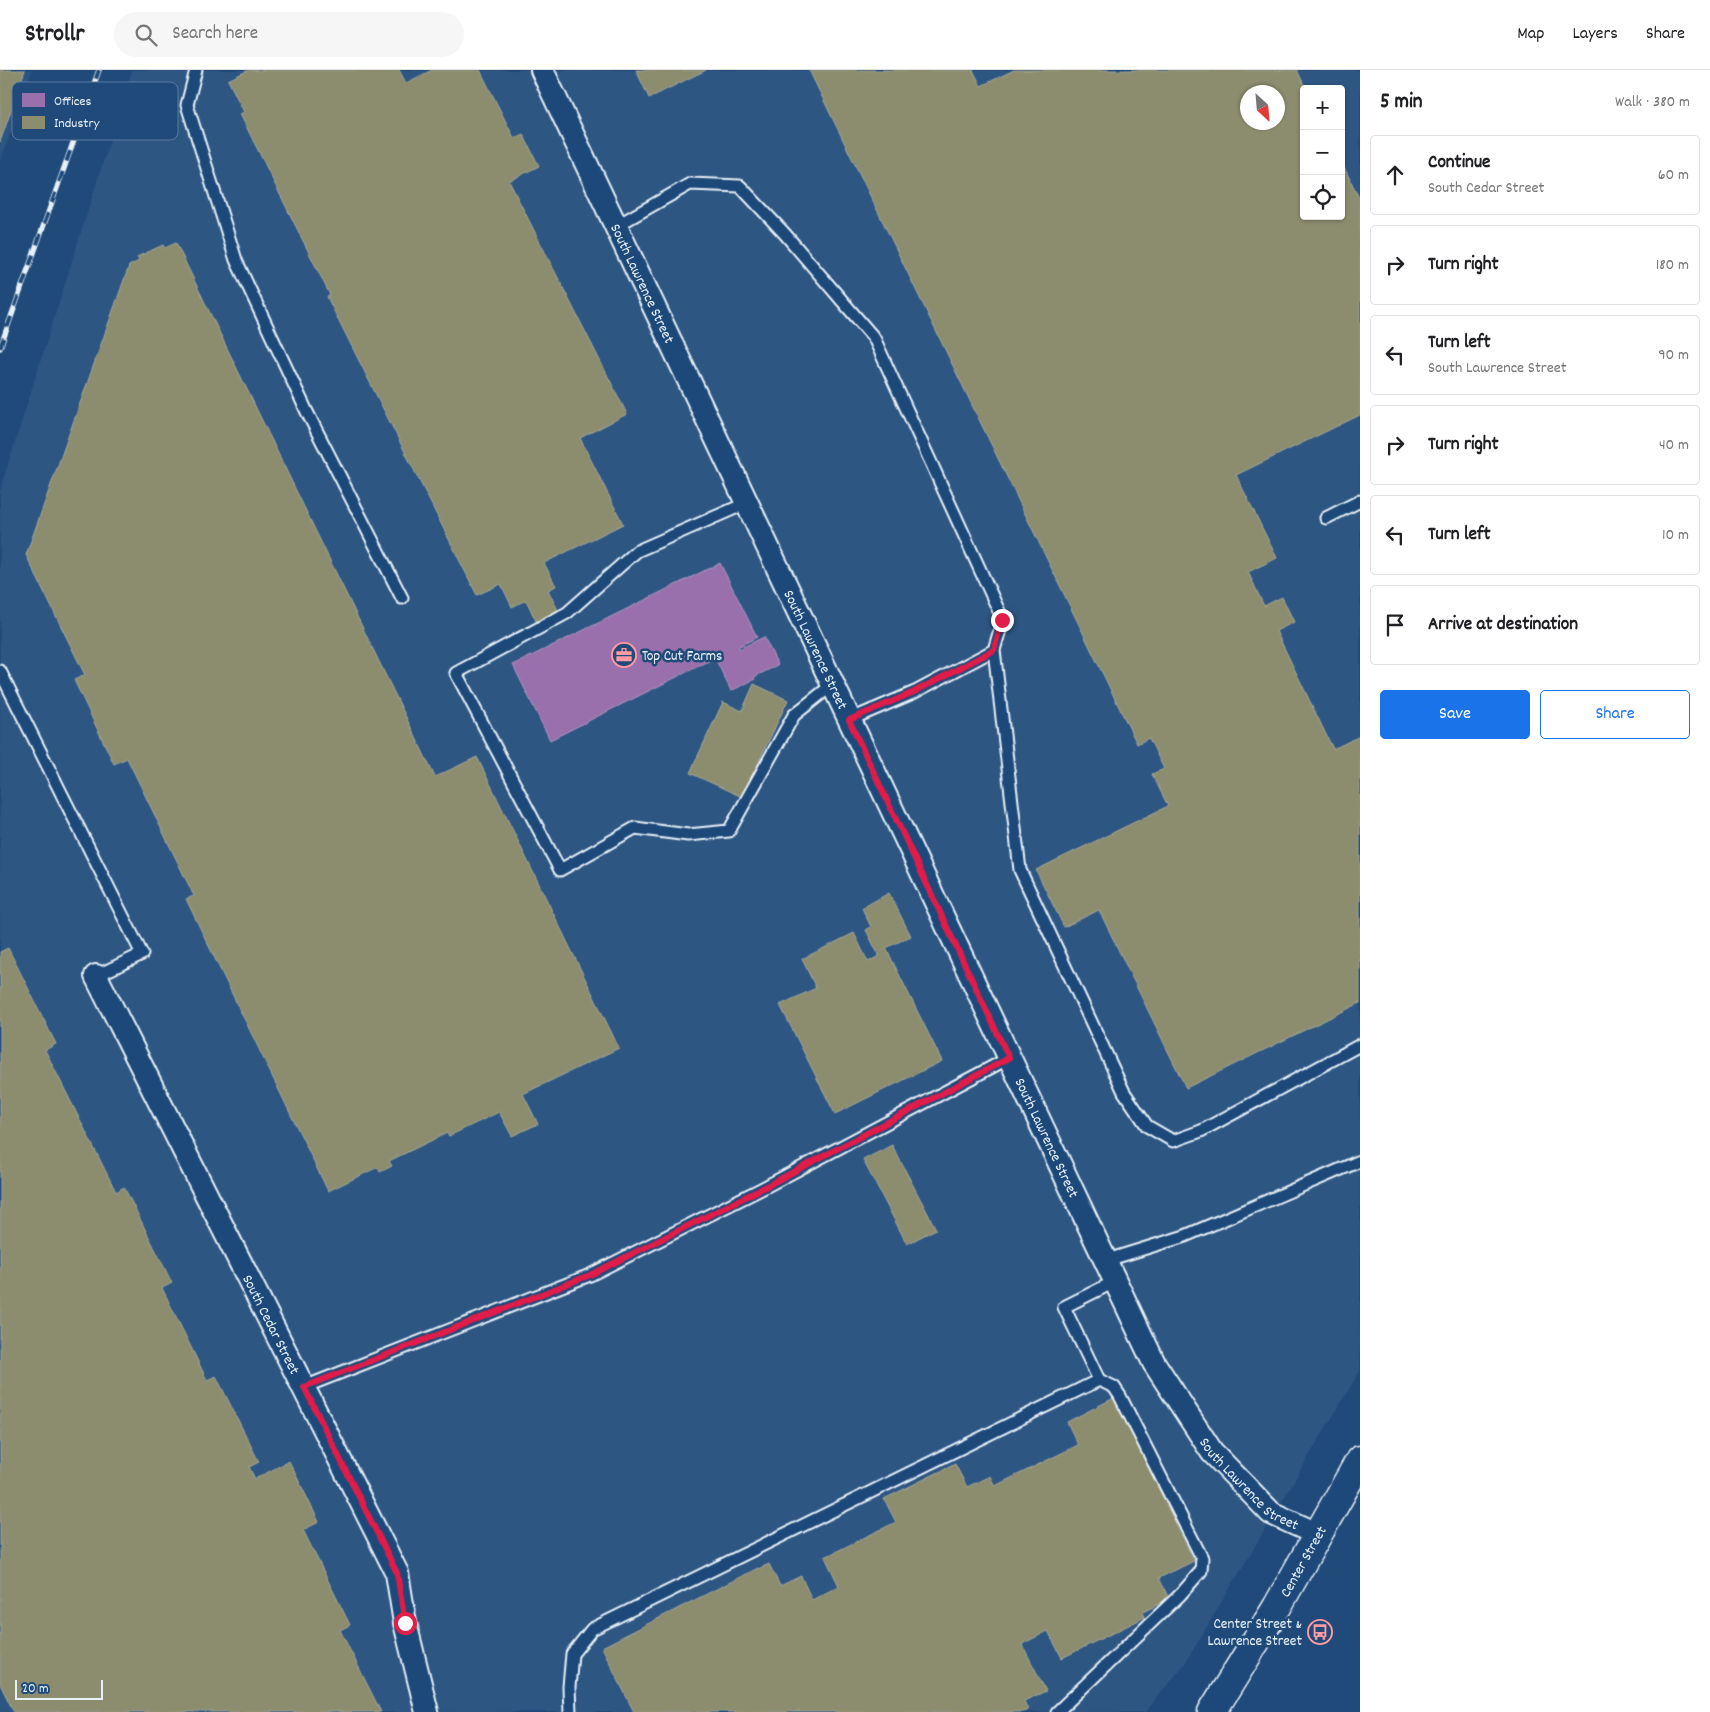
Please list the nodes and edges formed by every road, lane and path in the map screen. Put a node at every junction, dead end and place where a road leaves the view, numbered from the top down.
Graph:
1 (196, 70) edge
2 (542, 70) edge
3 (616, 226) junction
4 (1360, 501) edge
5 (747, 503) junction
6 (1326, 518) dead end
7 (402, 598) dead end
8 (994, 650) junction
9 (0, 671) edge
10 (832, 685) junction
11 (849, 720) junction
12 (96, 976) joint
13 (1360, 1045) edge
14 (1009, 1058) junction
15 (1360, 1161) edge
16 (1104, 1261) junction
17 (1114, 1282) junction
18 (1099, 1380) junction
19 (304, 1387) junction
20 (1360, 1460) edge
21 (1317, 1534) junction
22 (427, 1712) edge
23 (570, 1712) edge
24 (1057, 1712) edge
25 (1212, 1712) edge

1 - 7 lane
2 - 3 street, South Lawrence Street
3 - 5 street, South Lawrence Street
3 - 8 lane
4 - 6 lane
5 - 10 street, South Lawrence Street
5 - 10 lane
8 - 11 lane
8 - 13 lane
9 - 12 lane
10 - 11 street, South Lawrence Street
11 - 14 street, South Lawrence Street
12 - 19 street, South Cedar Street
14 - 16 street, South Lawrence Street
14 - 19 lane
15 - 16 lane
16 - 17 street, South Lawrence Street
17 - 18 lane
17 - 21 street, South Lawrence Street
18 - 23 lane
18 - 24 lane
19 - 22 street, South Cedar Street
20 - 21 main road, Center Street
21 - 25 main road, Center Street

